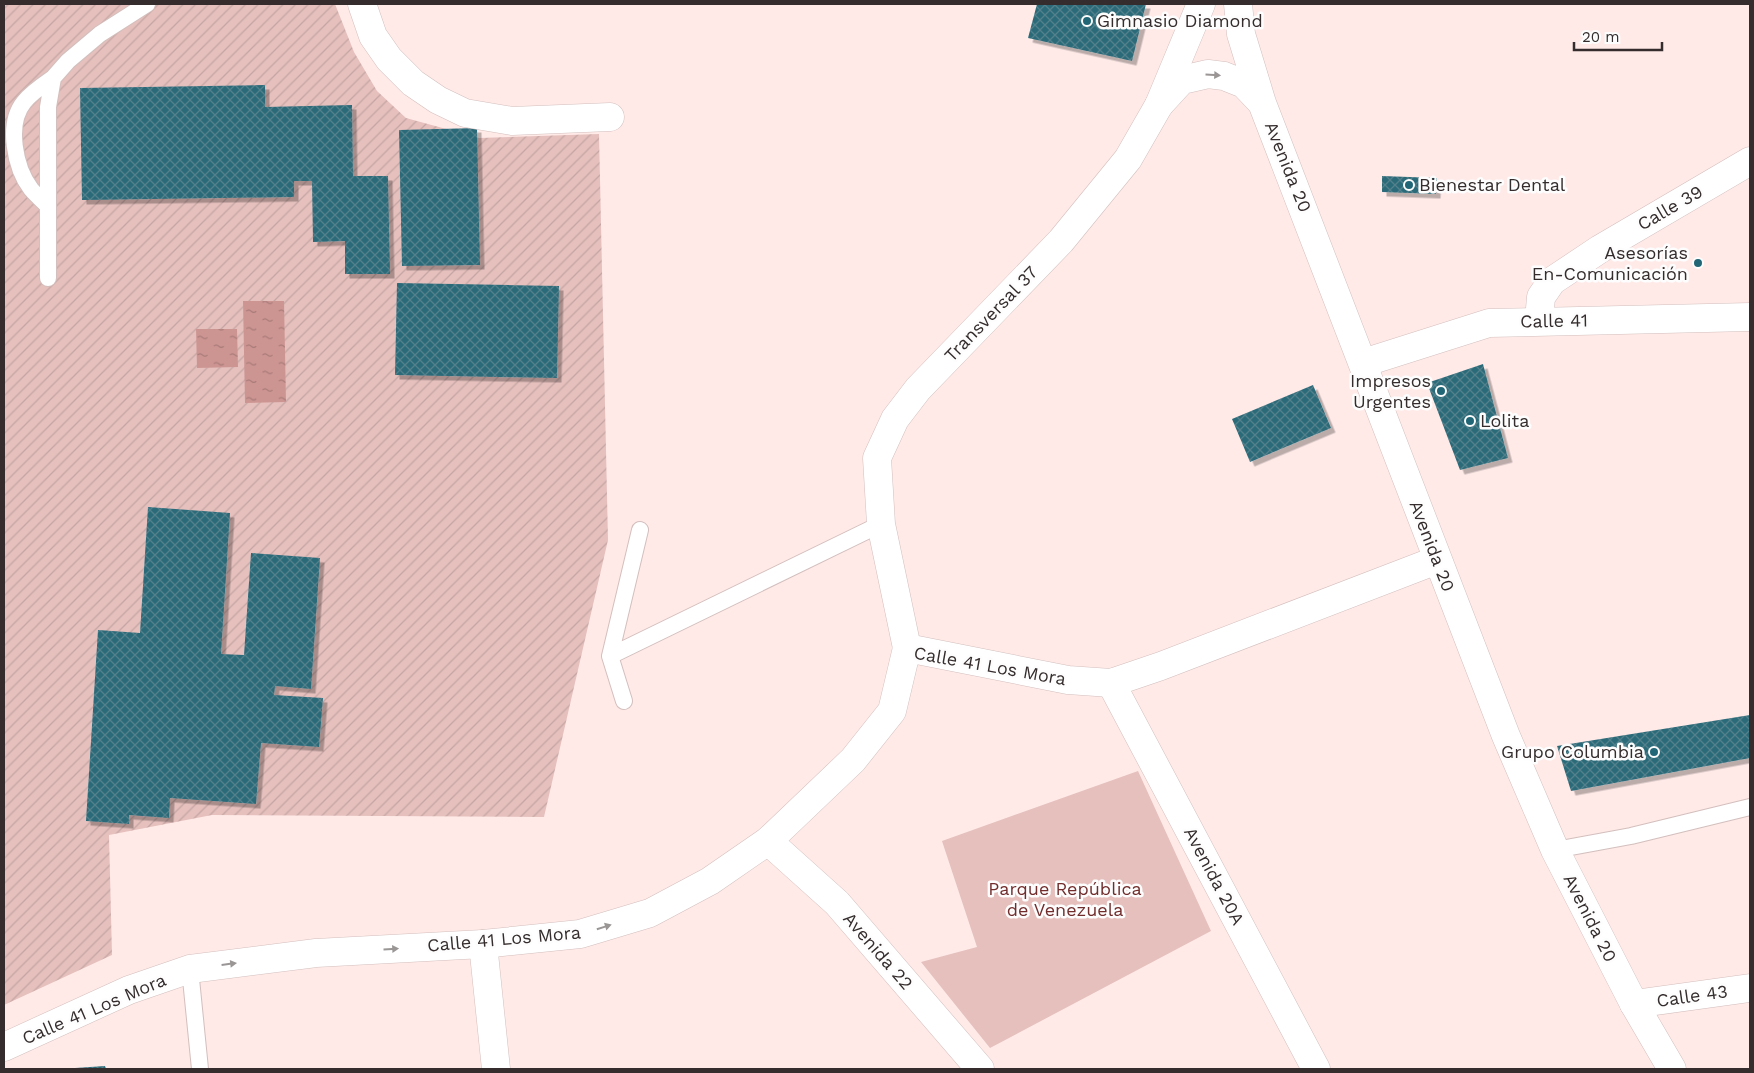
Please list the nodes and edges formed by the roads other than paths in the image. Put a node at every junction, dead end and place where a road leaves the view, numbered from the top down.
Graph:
1 (147, 4) edge
2 (362, 4) edge
3 (1201, 4) edge
4 (1238, 4) edge
5 (54, 78) junction
6 (1262, 102) junction
7 (1159, 105) junction
8 (610, 117) dead end
9 (1750, 161) edge
10 (48, 206) junction
11 (48, 278) dead end
12 (1750, 317) edge
13 (1538, 321) junction
14 (1363, 362) junction
15 (881, 524) junction
16 (640, 530) dead end
17 (1437, 560) junction
18 (907, 648) junction
19 (610, 656) junction
20 (1111, 683) junction
21 (624, 701) dead end
22 (1750, 807) edge
23 (768, 841) junction
24 (1555, 850) junction
25 (483, 944) junction
26 (190, 969) junction
27 (1750, 988) edge
28 (1634, 1004) junction
29 (4, 1047) edge
30 (200, 1069) edge
31 (496, 1069) edge
32 (980, 1069) edge
33 (1316, 1069) edge
34 (1672, 1069) edge

1 - 5 lane
2 - 8 street
3 - 7 street, Transversal 37
4 - 6 street, Avenida 20
5 - 10 lane
5 - 10 lane
7 -> 6 street
6 - 14 street, Avenida 20
7 - 15 street, Transversal 37
9 - 13 street, Calle 39
10 - 11 lane
12 - 13 street, Calle 41
13 - 14 street, Calle 41
14 - 17 street, Avenida 20
15 - 18 street, Transversal 37
15 - 19 lane
16 - 19 lane
17 - 20 street, Calle 41 Los Mora
17 - 24 street, Avenida 20
18 - 20 street, Calle 41 Los Mora
18 - 23 street, Calle 41 Los Mora
19 - 21 lane
20 - 33 street, Avenida 20A
22 - 24 lane
25 -> 23 street, Calle 41 Los Mora
23 - 32 street, Avenida 22
24 - 28 street, Avenida 20
26 -> 25 street, Calle 41 Los Mora
25 - 31 street
26 - 29 street, Calle 41 Los Mora
26 - 30 lane
27 - 28 street, Calle 43
28 - 34 street, Avenida 20

